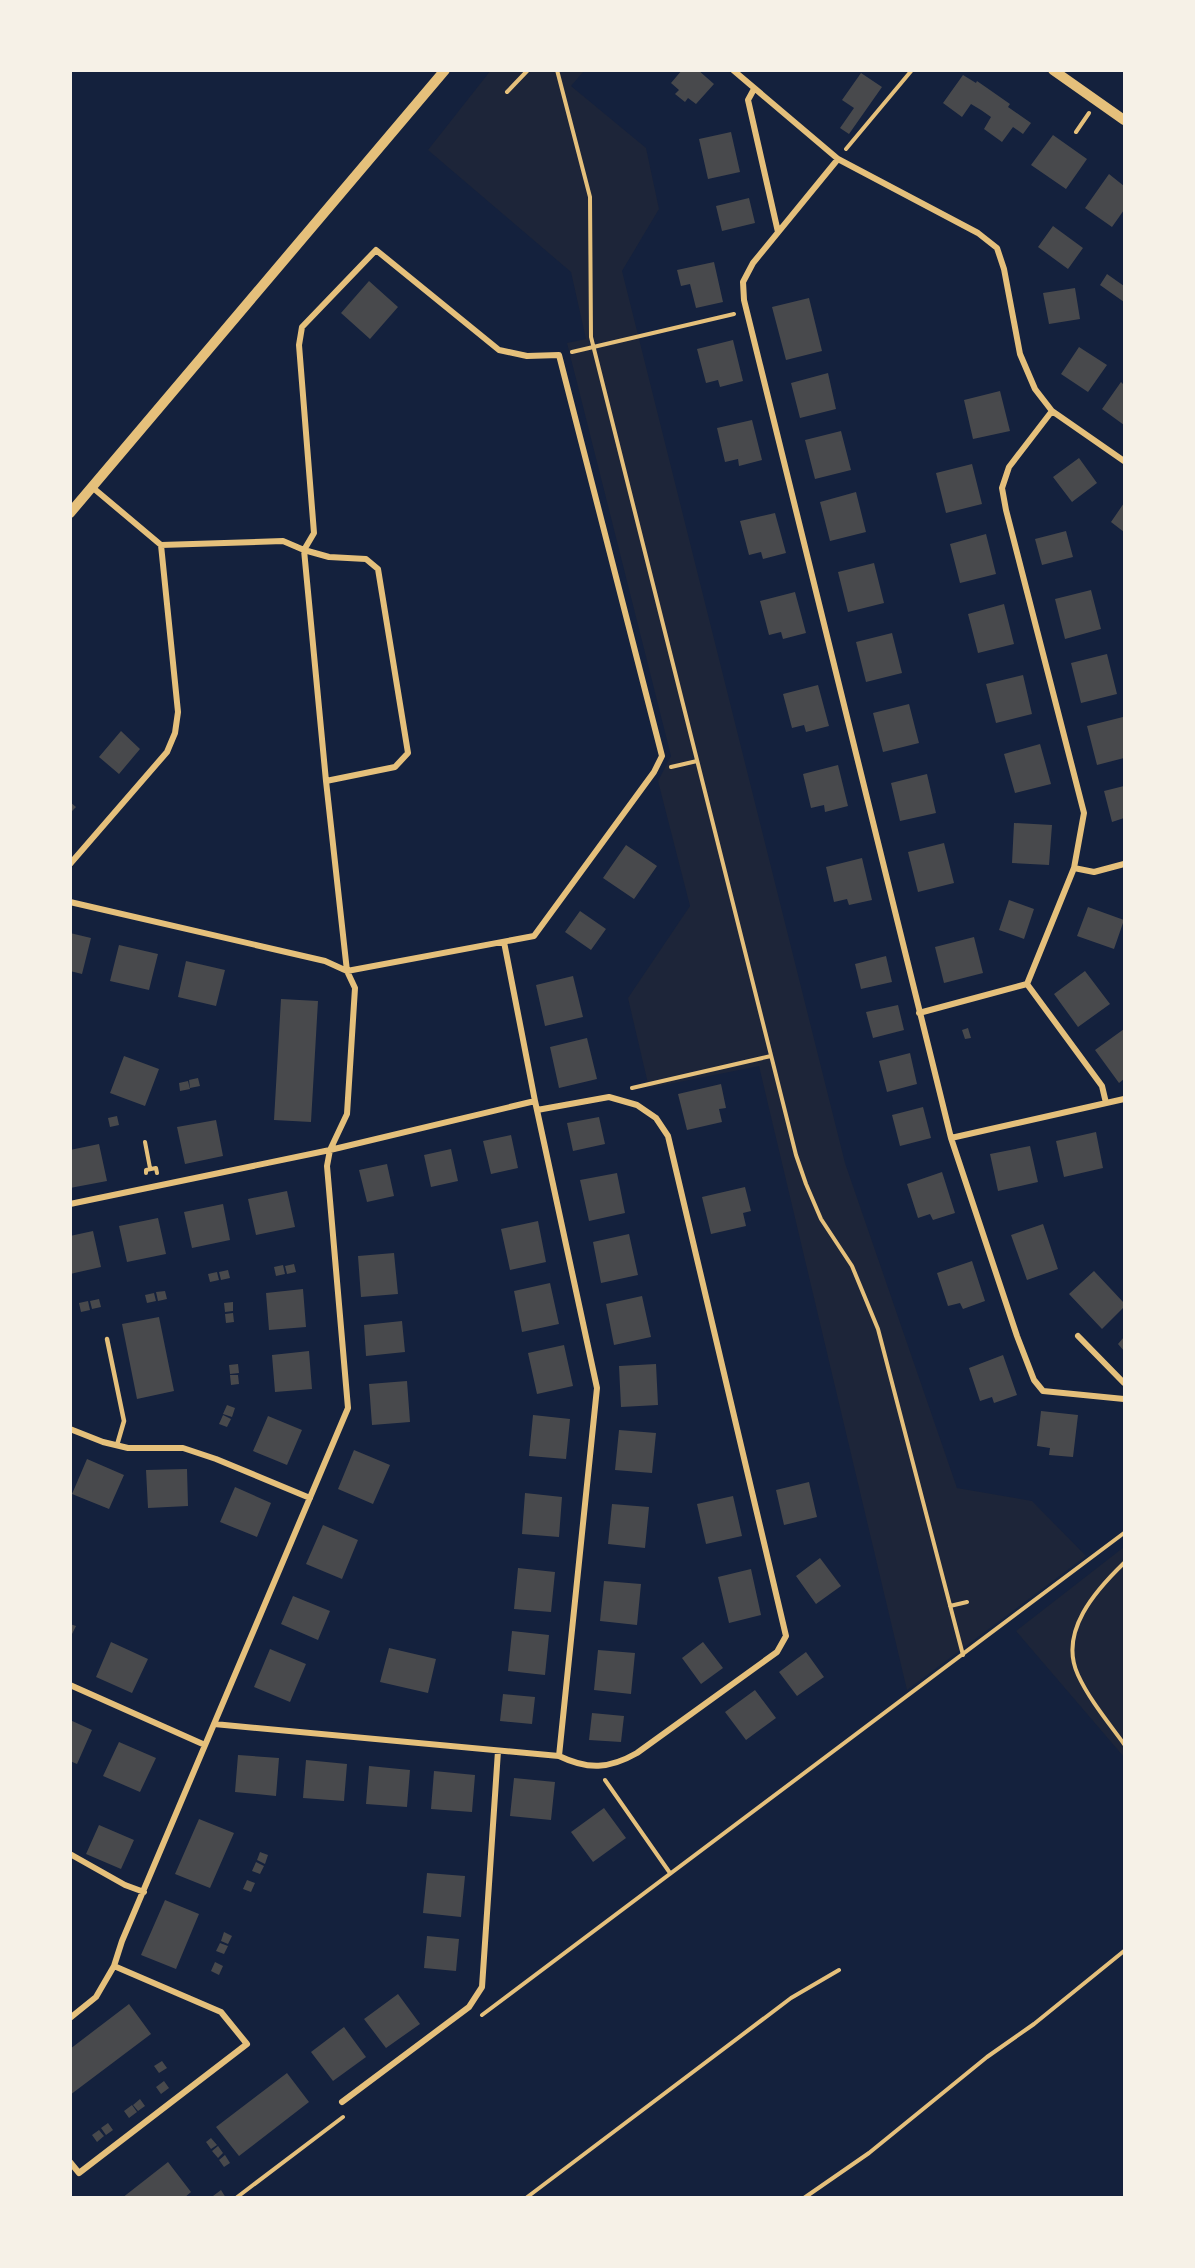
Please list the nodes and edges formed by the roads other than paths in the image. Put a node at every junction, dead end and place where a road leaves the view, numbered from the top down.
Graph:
1 (445, 70) edge
2 (732, 70) edge
3 (1053, 70) edge
4 (754, 89) junction
5 (1125, 120) edge
6 (838, 159) junction
7 (778, 232) junction
8 (1052, 411) junction
9 (1125, 461) edge
10 (92, 488) junction
11 (70, 513) edge
12 (161, 546) junction
13 (304, 550) junction
14 (326, 781) junction
15 (70, 864) edge
16 (1125, 864) edge
17 (1074, 868) junction
18 (70, 902) edge
19 (504, 942) junction
20 (347, 971) junction
21 (1027, 984) junction
22 (919, 1013) junction
23 (1125, 1099) edge
24 (535, 1101) junction
25 (1106, 1103) junction
26 (537, 1110) junction
27 (951, 1138) junction
28 (330, 1150) junction
29 (70, 1204) edge
30 (1078, 1336) dead end
31 (107, 1339) dead end
32 (1125, 1383) edge
33 (1125, 1399) edge
34 (70, 1429) edge
35 (117, 1445) junction
36 (310, 1498) junction
37 (70, 1685) edge
38 (214, 1725) junction
39 (205, 1745) junction
40 (498, 1750) junction
41 (559, 1756) junction
42 (70, 1854) edge
43 (144, 1892) junction
44 (114, 1966) junction
45 (71, 2017) edge
46 (342, 2102) dead end
47 (70, 2162) edge

1 - 10 street
2 - 4 street
3 - 5 street
4 - 6 street
4 - 7 street
6 - 7 street
6 - 8 street
7 - 22 street
8 - 9 street
8 - 17 street
10 - 11 street
10 - 12 street
12 - 13 street
12 - 15 street
13 - 14 street
13 - 14 street
13 - 19 street
14 - 20 street
16 - 17 street
17 - 21 street
18 - 20 street
19 - 20 street
19 - 24 street
20 - 28 street
21 - 22 street
21 - 25 street
22 - 27 street
23 - 25 street
24 - 26 street
24 - 28 street
25 - 27 street
26 - 41 street
26 - 41 street
27 - 33 street
28 - 29 street
28 - 36 street
30 - 32 street
31 - 35 lane
34 - 35 street
35 - 36 street
36 - 38 street
37 - 39 street
38 - 39 street
38 - 40 street
39 - 43 street
40 - 41 street
40 - 46 street
42 - 43 street
43 - 44 street
44 - 45 street
44 - 47 street

